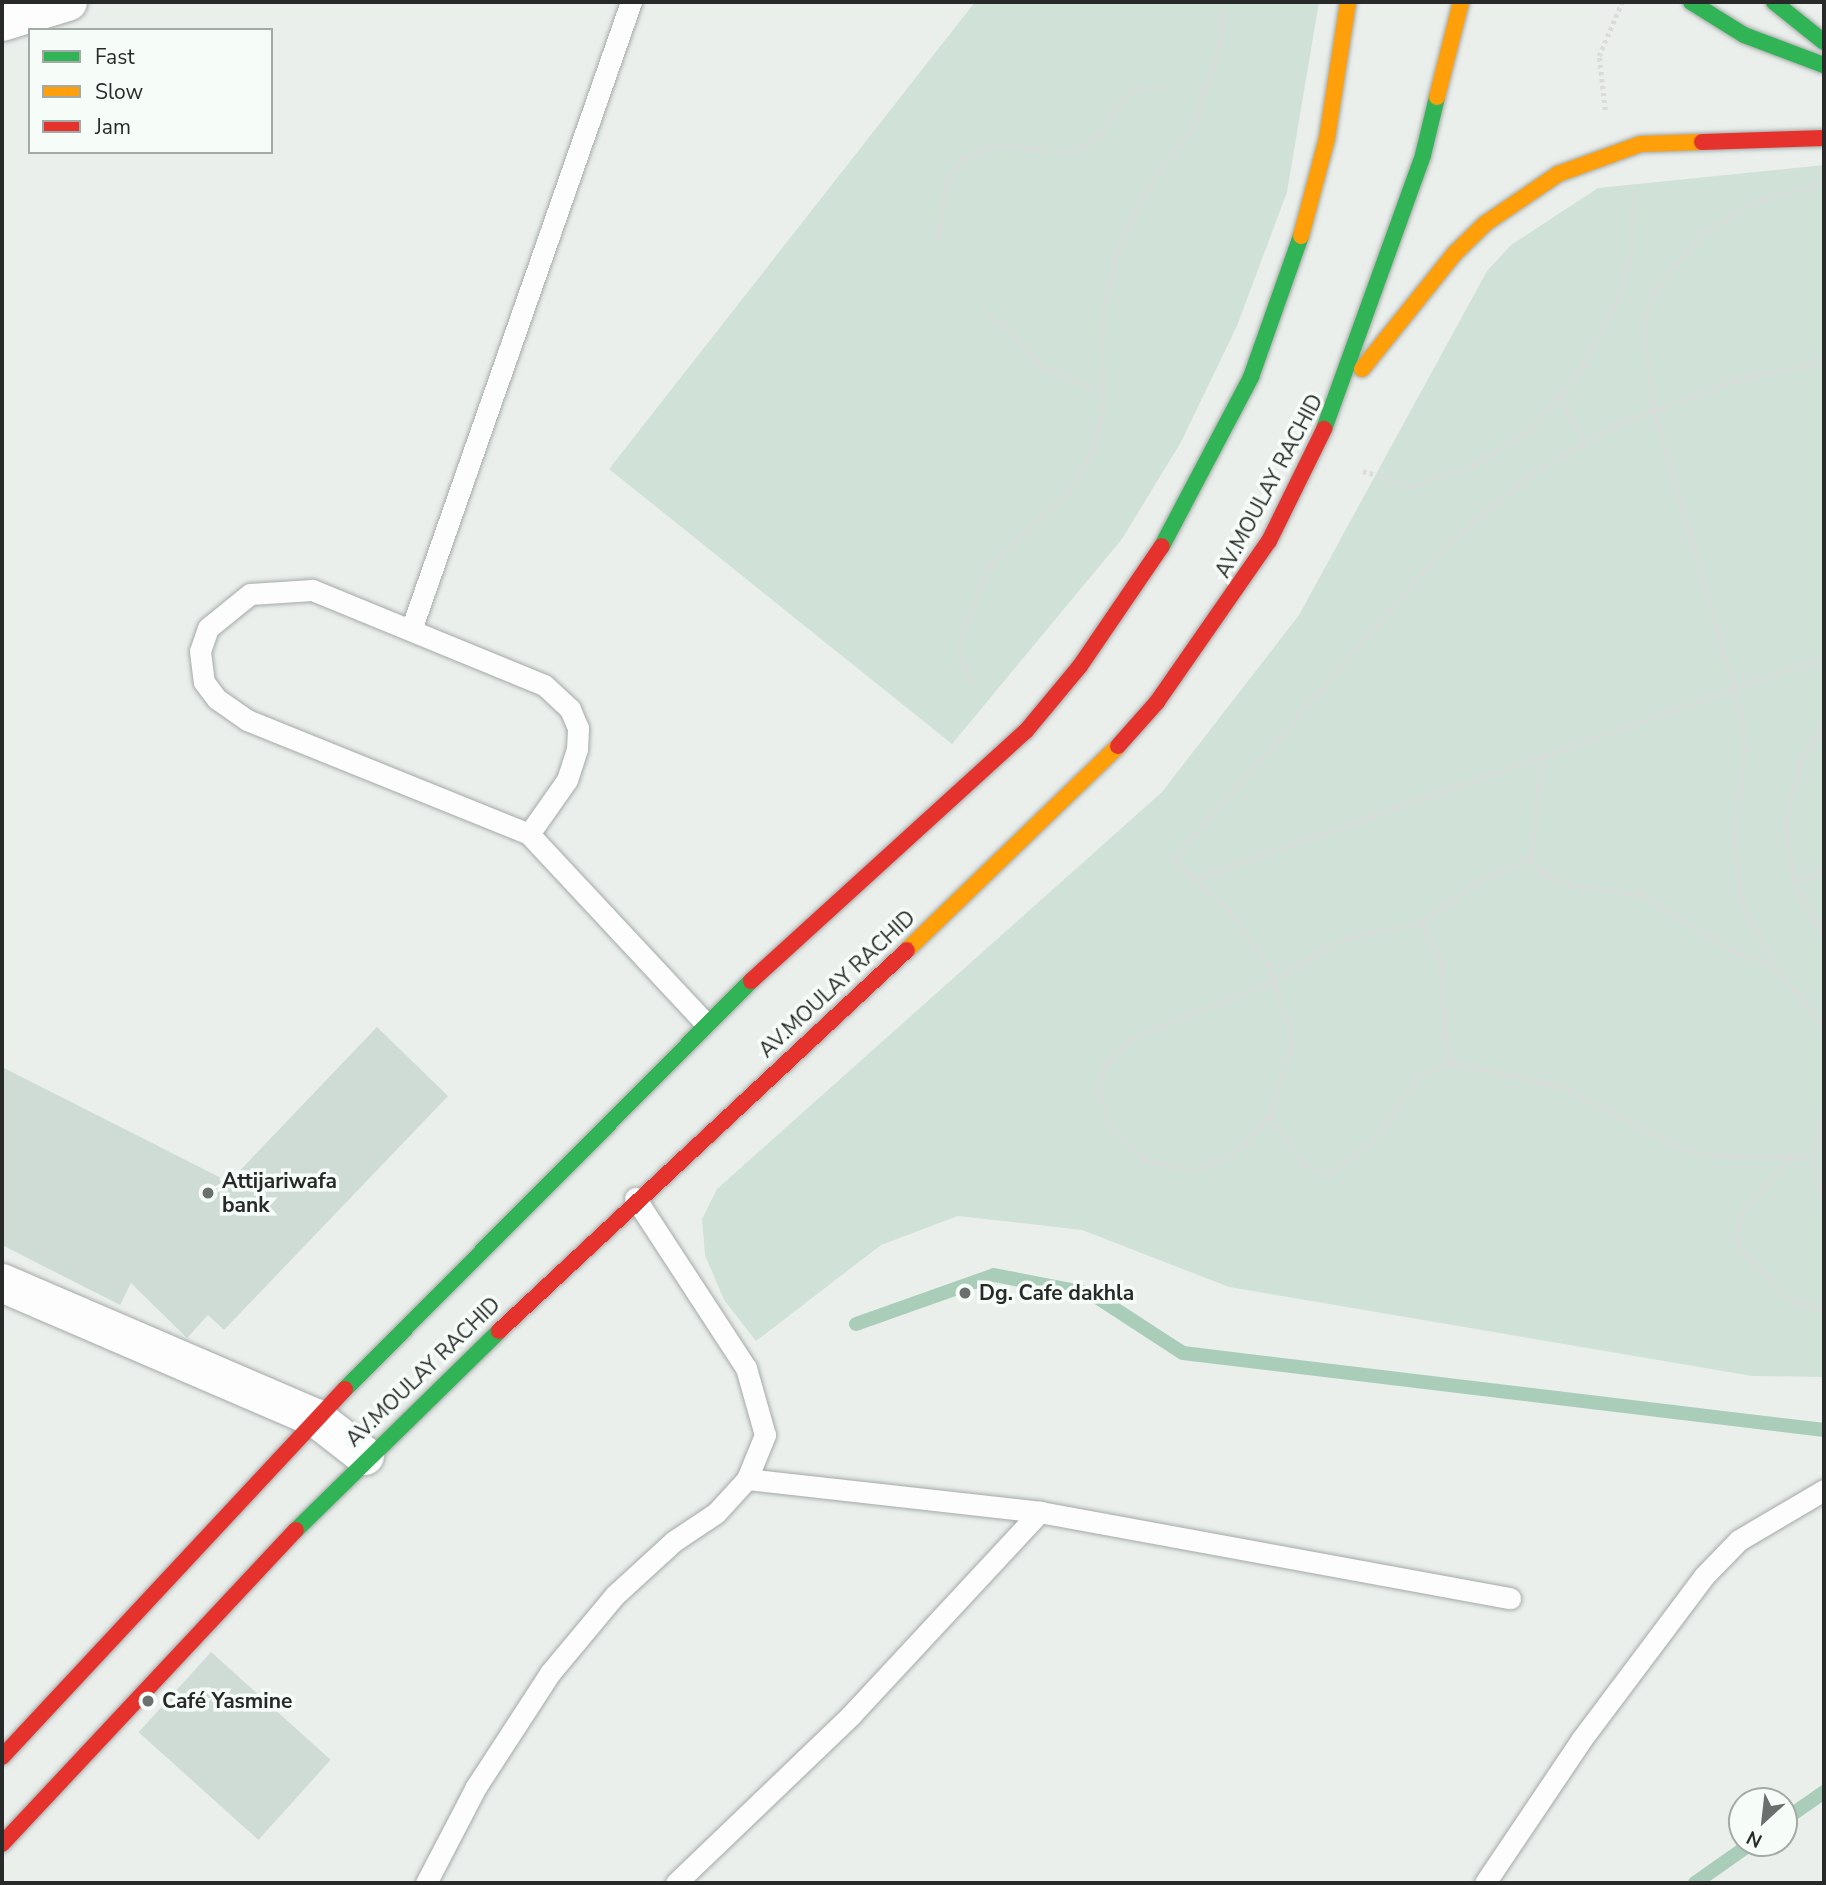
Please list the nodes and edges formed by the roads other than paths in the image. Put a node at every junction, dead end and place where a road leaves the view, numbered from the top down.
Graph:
1 (68, 2) edge
2 (631, 2) edge
3 (1348, 2) edge
4 (1461, 2) edge
5 (1691, 2) edge
6 (1774, 2) edge
7 (2, 22) edge
8 (1824, 42) edge
9 (1824, 65) edge
10 (1824, 138) edge
11 (1339, 398) junction
12 (412, 627) junction
13 (529, 834) junction
14 (705, 1023) junction
15 (635, 1198) junction
16 (2, 1283) edge
17 (316, 1418) junction
18 (365, 1456) junction
19 (747, 1479) junction
20 (1824, 1490) edge
21 (1040, 1512) junction
22 (1510, 1598) dead end
23 (2, 1757) edge
24 (2, 1844) edge
25 (426, 1883) edge
26 (676, 1883) edge
27 (1485, 1883) edge

1 - 7 street
2 - 12 lane
3 - 14 main road, AV.MOULAY RACHID
4 - 11 main road, AV.MOULAY RACHID
5 - 9 main road
6 - 8 main road
10 - 11 main road
11 - 15 main road, AV.MOULAY RACHID
12 - 13 lane
12 - 13 lane
13 - 14 lane
14 - 17 main road, AV.MOULAY RACHID
15 - 18 main road, AV.MOULAY RACHID
15 - 19 lane
16 - 17 street
17 - 18 street
17 - 23 main road, AV.MOULAY RACHID
18 - 24 main road, AV.MOULAY RACHID
19 - 21 lane
19 - 25 lane
20 - 27 lane
21 - 22 lane
21 - 26 lane

